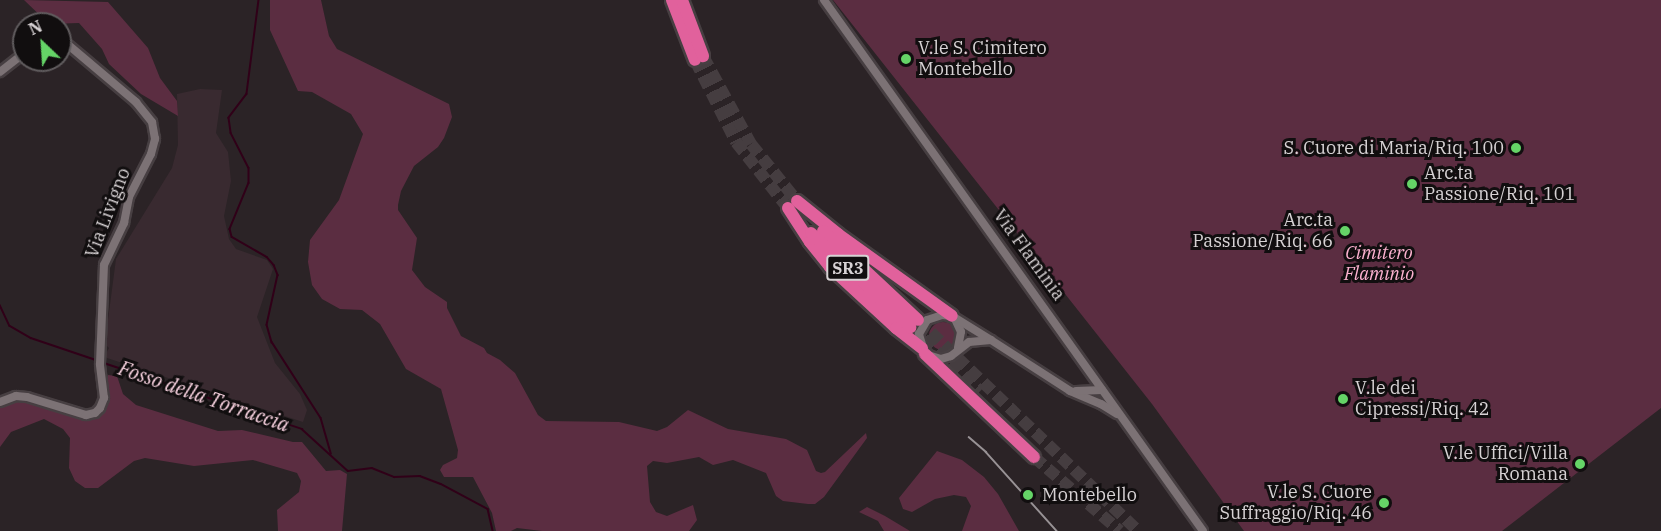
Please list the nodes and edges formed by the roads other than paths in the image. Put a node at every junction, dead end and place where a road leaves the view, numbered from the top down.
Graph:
1 (672, 0) edge
2 (682, 0) edge
3 (824, 0) edge
4 (72, 48) edge
5 (12, 62) edge
6 (0, 72) edge
7 (793, 204) junction
8 (952, 316) junction
9 (914, 323) tunnel mouth
10 (991, 340) junction
11 (924, 351) junction
12 (956, 351) junction
13 (1084, 364) junction
14 (1104, 392) junction
15 (1085, 395) junction
16 (0, 402) edge
17 (1122, 417) junction
18 (1034, 457) tunnel mouth
19 (1203, 531) edge

1 - 2 highway
3 - 13 street, Via Flaminia
4 - 16 street, Via Livigno
5 - 6 street
7 - 8 highway
7 - 9 highway, SR3
7 - 11 highway
8 - 10 street
8 - 11 street
8 - 12 street
10 - 12 street
10 - 15 street
11 - 12 street
11 - 18 highway
13 - 14 street, Via Flaminia
13 - 15 street
14 - 15 street
14 - 17 street, Via Flaminia
15 - 17 street
17 - 19 street, Via Flaminia

